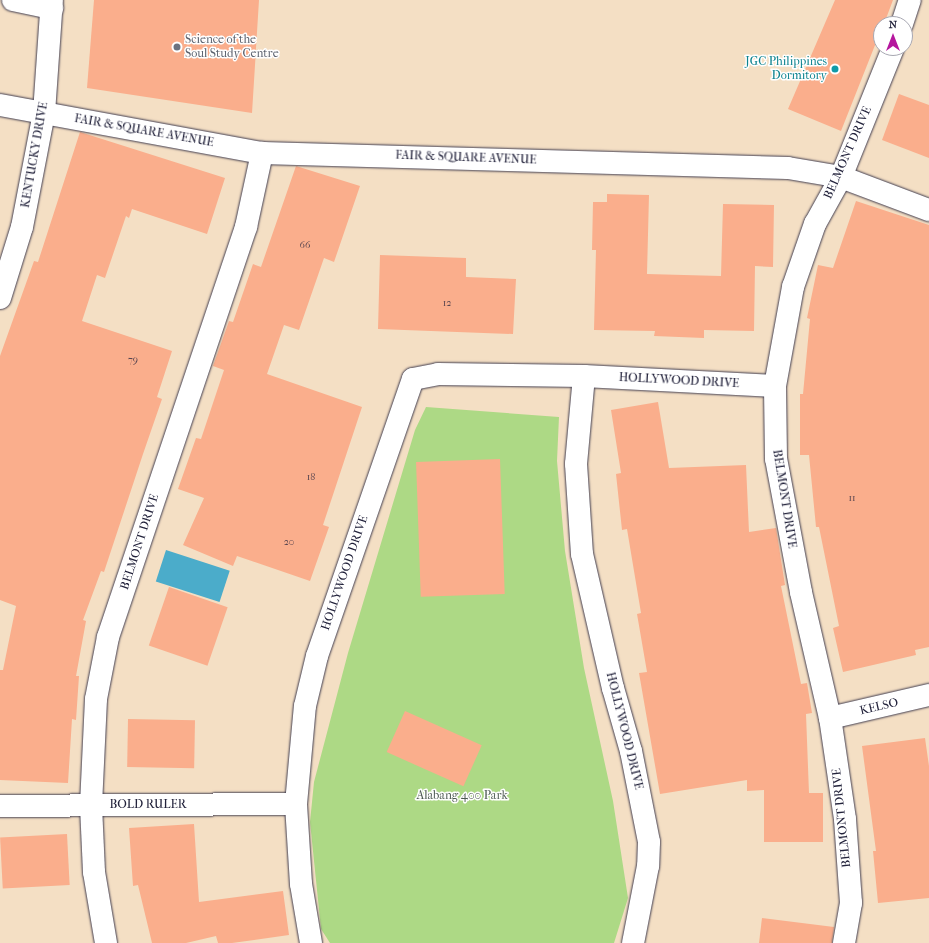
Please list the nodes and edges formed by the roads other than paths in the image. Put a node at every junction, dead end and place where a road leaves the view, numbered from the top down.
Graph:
1 (13, 0) edge
2 (910, 0) edge
3 (52, 4) edge
4 (905, 16) edge
5 (890, 56) edge
6 (0, 105) edge
7 (44, 113) junction
8 (262, 153) junction
9 (840, 178) junction
10 (929, 210) edge
11 (0, 298) edge
12 (584, 376) junction
13 (775, 386) junction
14 (929, 695) edge
15 (830, 718) junction
16 (296, 804) junction
17 (91, 805) junction
18 (0, 806) edge
19 (106, 943) edge
20 (311, 943) edge
21 (633, 943) edge
22 (844, 943) edge

1 - 3 street, KENTUCKY DRIVE
2 - 4 street
3 - 7 street, KENTUCKY DRIVE
5 - 9 street, BELMONT DRIVE
6 - 7 street, FAIR & SQUARE AVENUE
7 - 8 street, FAIR & SQUARE AVENUE
7 - 11 street, KENTUCKY DRIVE
8 - 9 street, FAIR & SQUARE AVENUE
8 - 17 street, BELMONT DRIVE
9 - 10 street, FAIR & SQUARE AVENUE
9 - 13 street, BELMONT DRIVE
12 - 13 street, HOLLYWOOD DRIVE
12 - 16 street, HOLLYWOOD DRIVE
12 - 21 street, HOLLYWOOD DRIVE
13 - 15 street, BELMONT DRIVE
14 - 15 street, KELSO
15 - 22 street, BELMONT DRIVE
16 - 17 street, BOLD RULER
16 - 20 street, HOLLYWOOD DRIVE
17 - 18 street, BOLD RULER
17 - 19 street, BELMONT DRIVE

